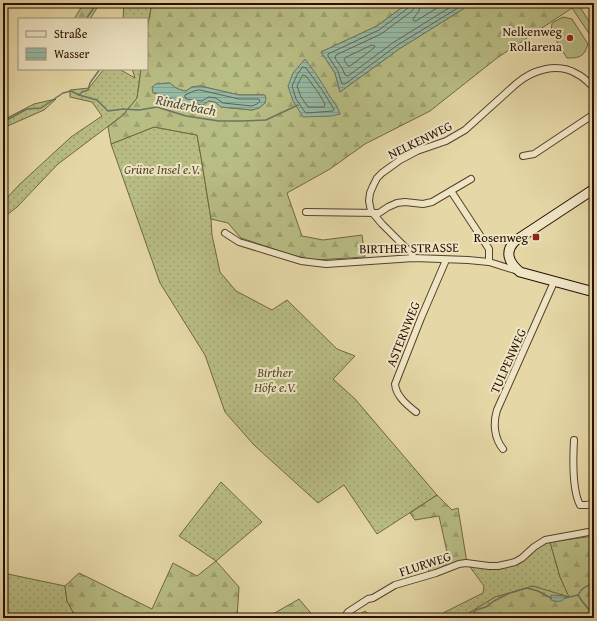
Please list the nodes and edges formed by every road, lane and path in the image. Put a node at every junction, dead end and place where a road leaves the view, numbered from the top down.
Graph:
1 (594, 88) edge
2 (594, 114) edge
3 (523, 156) dead end
4 (471, 179) dead end
5 (594, 189) edge
6 (451, 191) junction
7 (306, 212) dead end
8 (373, 214) junction
9 (225, 233) dead end
10 (414, 258) junction
11 (446, 260) junction
12 (488, 262) junction
13 (520, 272) junction
14 (554, 282) junction
15 (594, 292) edge
16 (416, 412) dead end
17 (574, 440) dead end
18 (503, 449) dead end
19 (594, 503) edge
20 (594, 531) edge
21 (344, 618) edge

1 - 8 street, NELKENWEG
2 - 3 street
4 - 6 street
5 - 13 street
6 - 8 street
6 - 12 street
7 - 8 street
8 - 10 street
9 - 10 street, BIRTHER STRASSE
10 - 11 street, BIRTHER STRASSE
11 - 12 street, BIRTHER STRASSE
11 - 16 street, ASTERNWEG
12 - 13 street, BIRTHER STRASSE
13 - 14 street, BIRTHER STRASSE
14 - 15 street, BIRTHER STRASSE
14 - 18 street, TULPENWEG
17 - 19 street
20 - 21 street, FLURWEG

